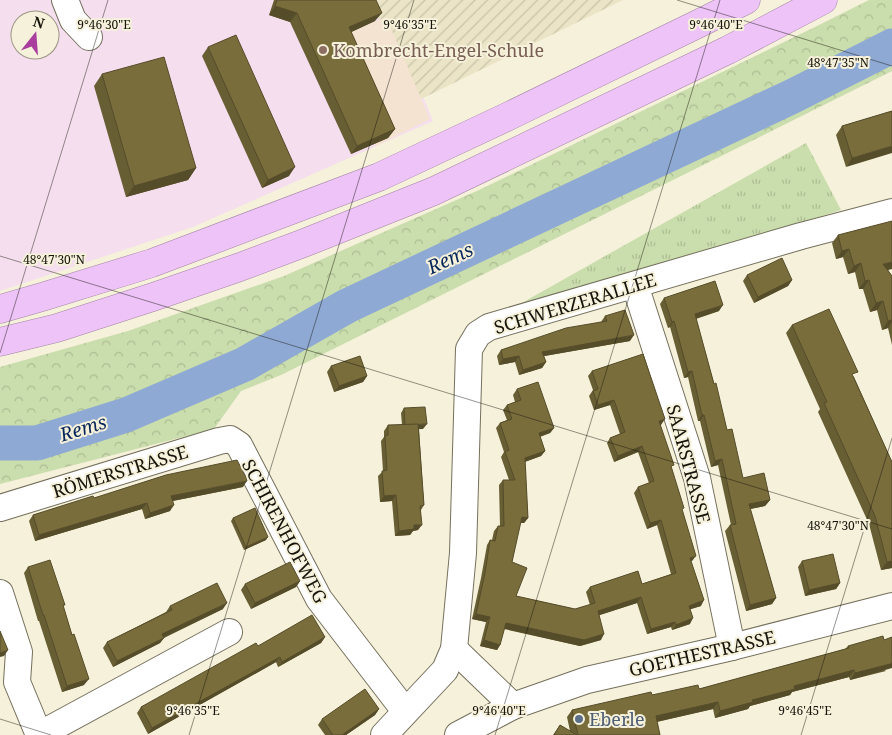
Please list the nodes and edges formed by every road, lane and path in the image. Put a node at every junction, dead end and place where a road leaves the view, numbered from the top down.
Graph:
1 (65, 0) edge
2 (746, 0) edge
3 (823, 0) edge
4 (88, 37) dead end
5 (892, 212) edge
6 (635, 285) junction
7 (0, 309) edge
8 (0, 342) edge
9 (239, 445) joint
10 (0, 508) edge
11 (0, 593) edge
12 (892, 606) edge
13 (229, 632) dead end
14 (732, 647) junction
15 (454, 649) junction
16 (9, 686) edge
17 (513, 706) junction
18 (405, 711) junction
19 (39, 735) edge
20 (384, 735) edge
21 (458, 735) edge

1 - 4 street
2 - 7 highway
3 - 8 highway
5 - 6 street, SCHWERZERALLEE
6 - 14 street, SAARSTRASSE
6 - 15 street, SCHWERZERALLEE
9 - 10 street, RÖMERSTRASSE
9 - 18 street, SCHIRENHOFWEG
11 - 16 street
12 - 14 street, GOETHESTRASSE
13 - 19 street
14 - 17 street, GOETHESTRASSE
15 - 17 street
15 - 18 street, SCHWERZERALLEE
16 - 19 street
17 - 21 street, GOETHESTRASSE
18 - 20 street, SCHWERZERALLEE

